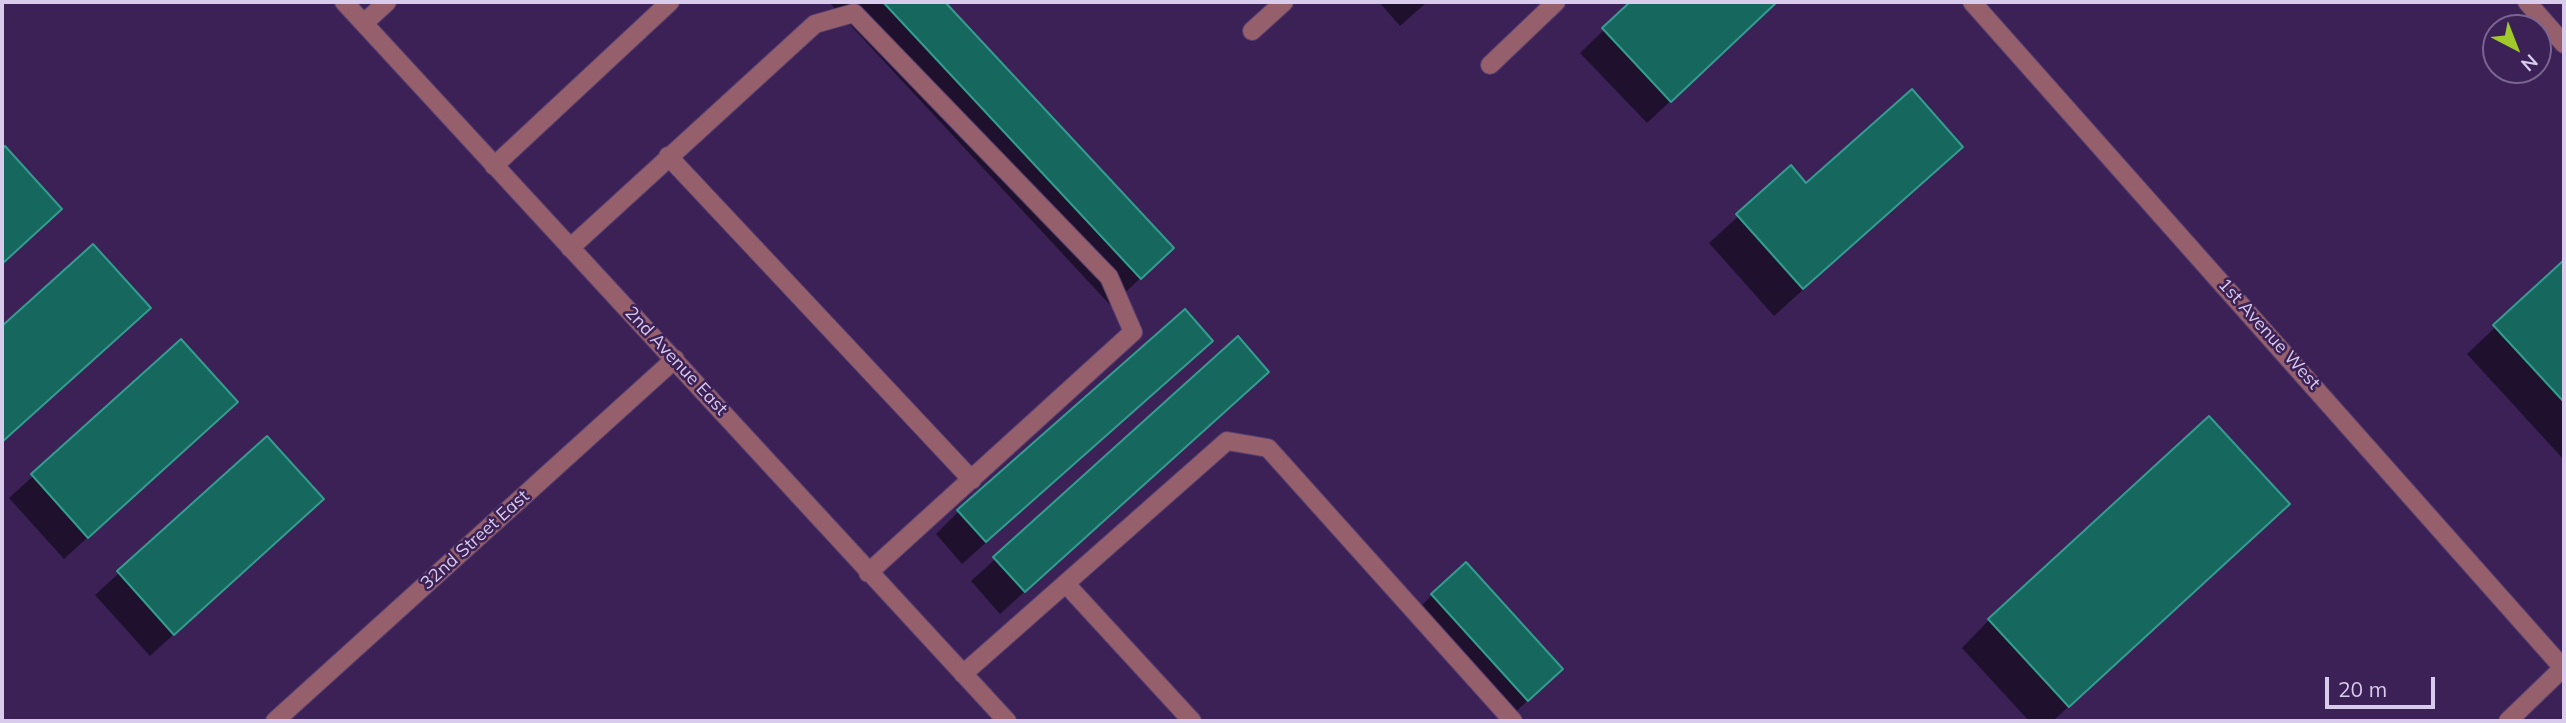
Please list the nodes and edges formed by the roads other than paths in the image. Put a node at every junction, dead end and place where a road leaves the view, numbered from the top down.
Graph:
1 (344, 2) edge
2 (387, 2) edge
3 (670, 2) edge
4 (1284, 2) edge
5 (1556, 2) edge
6 (1972, 2) edge
7 (2526, 2) edge
8 (364, 23) junction
9 (1252, 31) dead end
10 (2564, 44) edge
11 (1490, 65) dead end
12 (668, 156) junction
13 (494, 166) junction
14 (570, 248) junction
15 (675, 359) junction
16 (972, 480) junction
17 (867, 573) junction
18 (1066, 584) junction
19 (2564, 668) edge
20 (962, 674) junction
21 (275, 721) edge
22 (1007, 721) edge
23 (1192, 721) edge
24 (1513, 721) edge
25 (2508, 721) edge

1 - 8 street, 2nd Avenue East
2 - 8 street
3 - 13 street
4 - 9 street
5 - 11 street
6 - 19 street, 1st Avenue West
7 - 10 street
8 - 13 street, 2nd Avenue East
12 - 14 street
12 - 16 street
12 - 16 street
13 - 14 street, 2nd Avenue East
14 - 15 street, 2nd Avenue East
15 - 17 street, 2nd Avenue East
15 - 21 street, 32nd Street East
16 - 17 street
17 - 20 street, 2nd Avenue East
18 - 20 street
18 - 23 street
18 - 24 street
19 - 25 street
20 - 22 street, 2nd Avenue East

